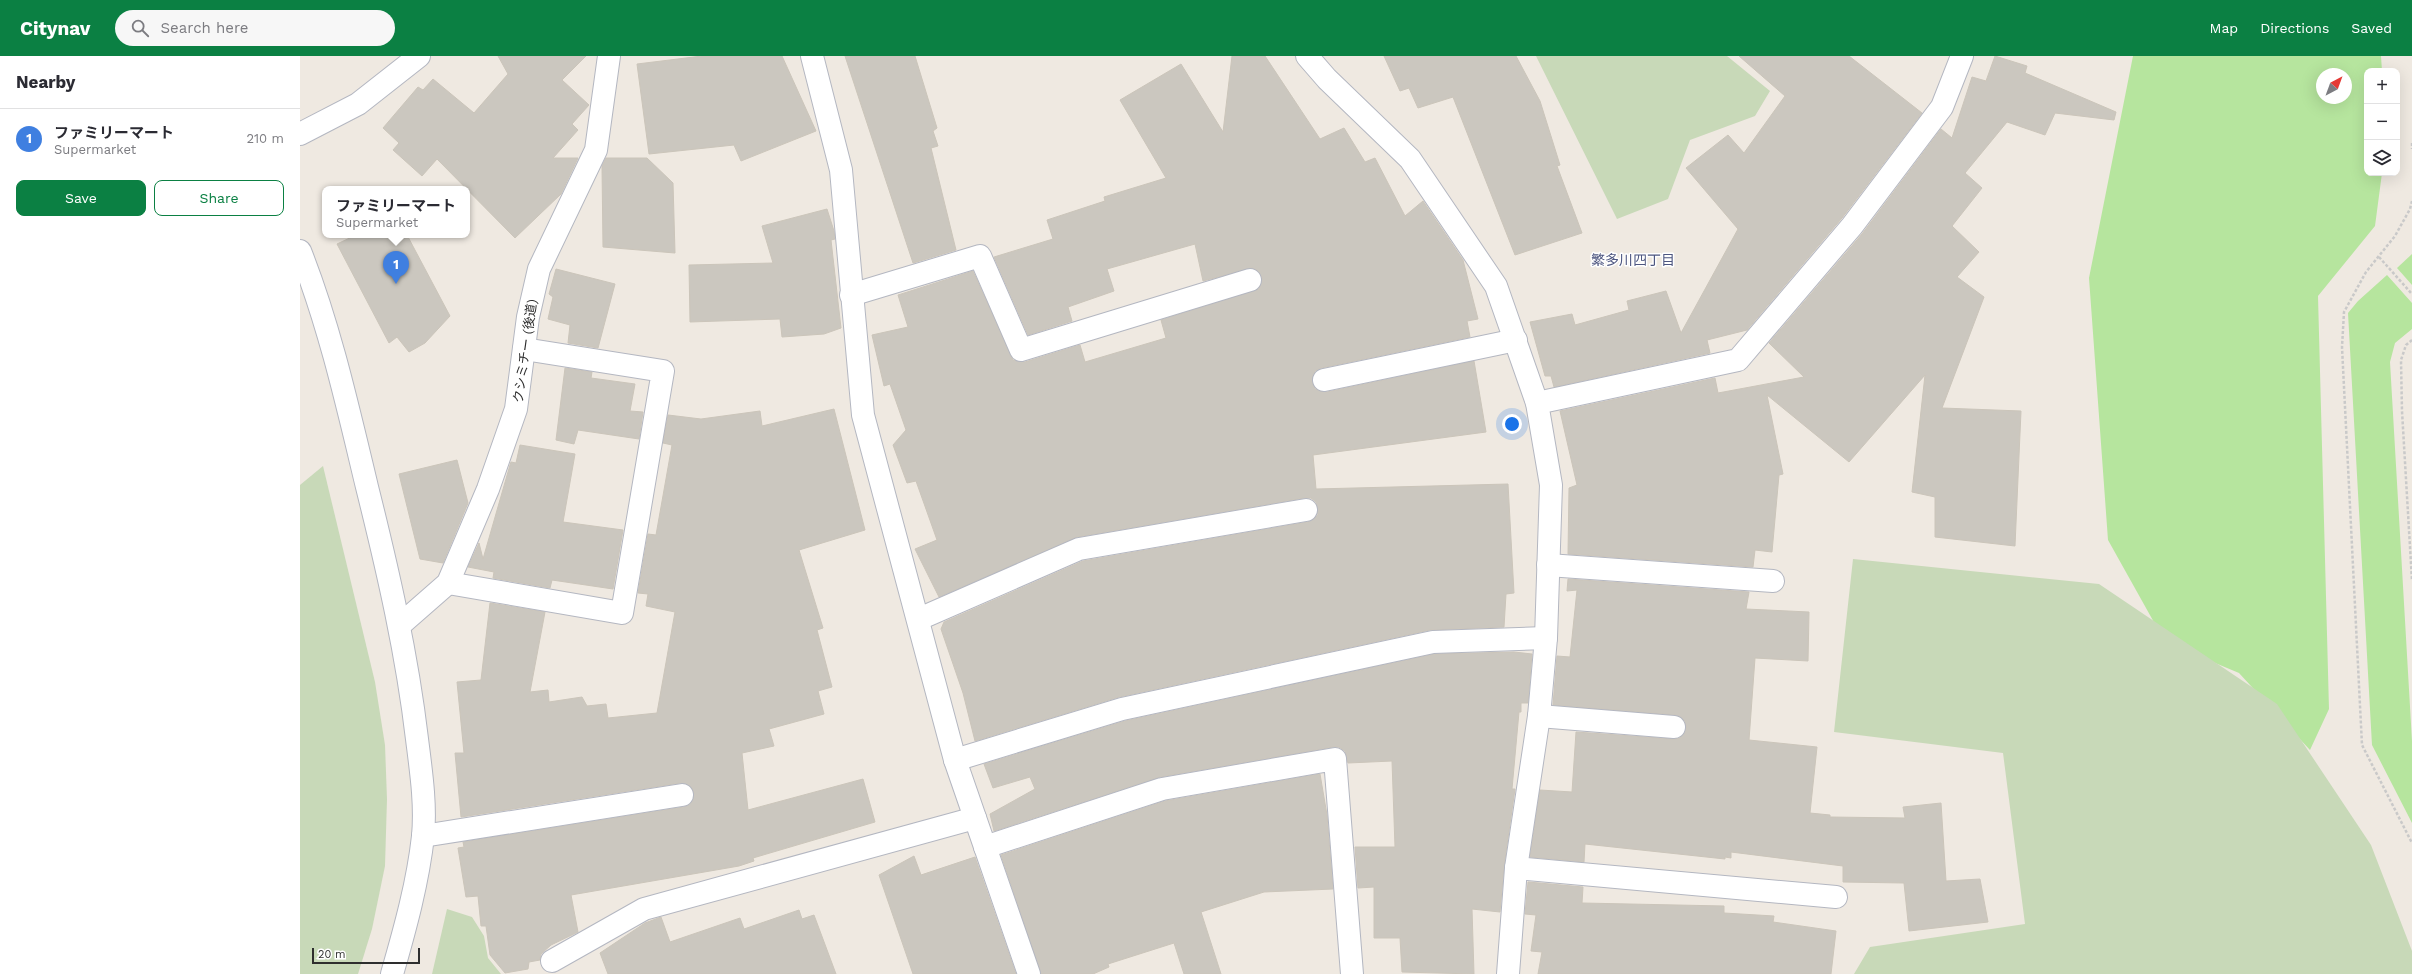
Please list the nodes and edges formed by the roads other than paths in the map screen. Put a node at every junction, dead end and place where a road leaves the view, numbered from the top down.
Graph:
1 (419, 56) edge
2 (609, 56) edge
3 (812, 56) edge
4 (1308, 56) edge
5 (1962, 56) edge
6 (300, 134) edge
7 (300, 251) edge
8 (1250, 280) dead end
9 (851, 295) junction
10 (1516, 340) junction
11 (524, 349) junction
12 (1324, 380) dead end
13 (1537, 403) junction
14 (1306, 510) dead end
15 (1548, 565) junction
16 (1774, 581) dead end
17 (448, 583) junction
18 (919, 619) junction
19 (400, 625) junction
20 (1546, 638) junction
21 (1539, 716) junction
22 (1674, 727) dead end
23 (955, 760) junction
24 (682, 795) dead end
25 (975, 818) junction
26 (423, 836) junction
27 (985, 847) junction
28 (1516, 868) junction
29 (1836, 897) dead end
30 (552, 961) dead end
31 (392, 974) edge
32 (1030, 974) edge
33 (1352, 974) edge
34 (1508, 974) edge

1 - 6 street
2 - 11 street, クシミチー (後道)
3 - 9 street
4 - 10 street
5 - 13 street
7 - 19 street
8 - 9 street
9 - 18 street
10 - 12 street
10 - 13 street
11 - 17 street, クシミチー (後道)
11 - 17 street
13 - 15 street
14 - 18 street
15 - 16 street
15 - 20 street
17 - 19 street, クシミチー (後道)
18 - 23 street
19 - 26 street
20 - 21 street
20 - 23 street
21 - 22 street
21 - 28 street
23 - 25 street
24 - 26 street
25 - 27 street
25 - 30 street
26 - 31 street
27 - 32 street
27 - 33 street
28 - 29 street
28 - 34 street

